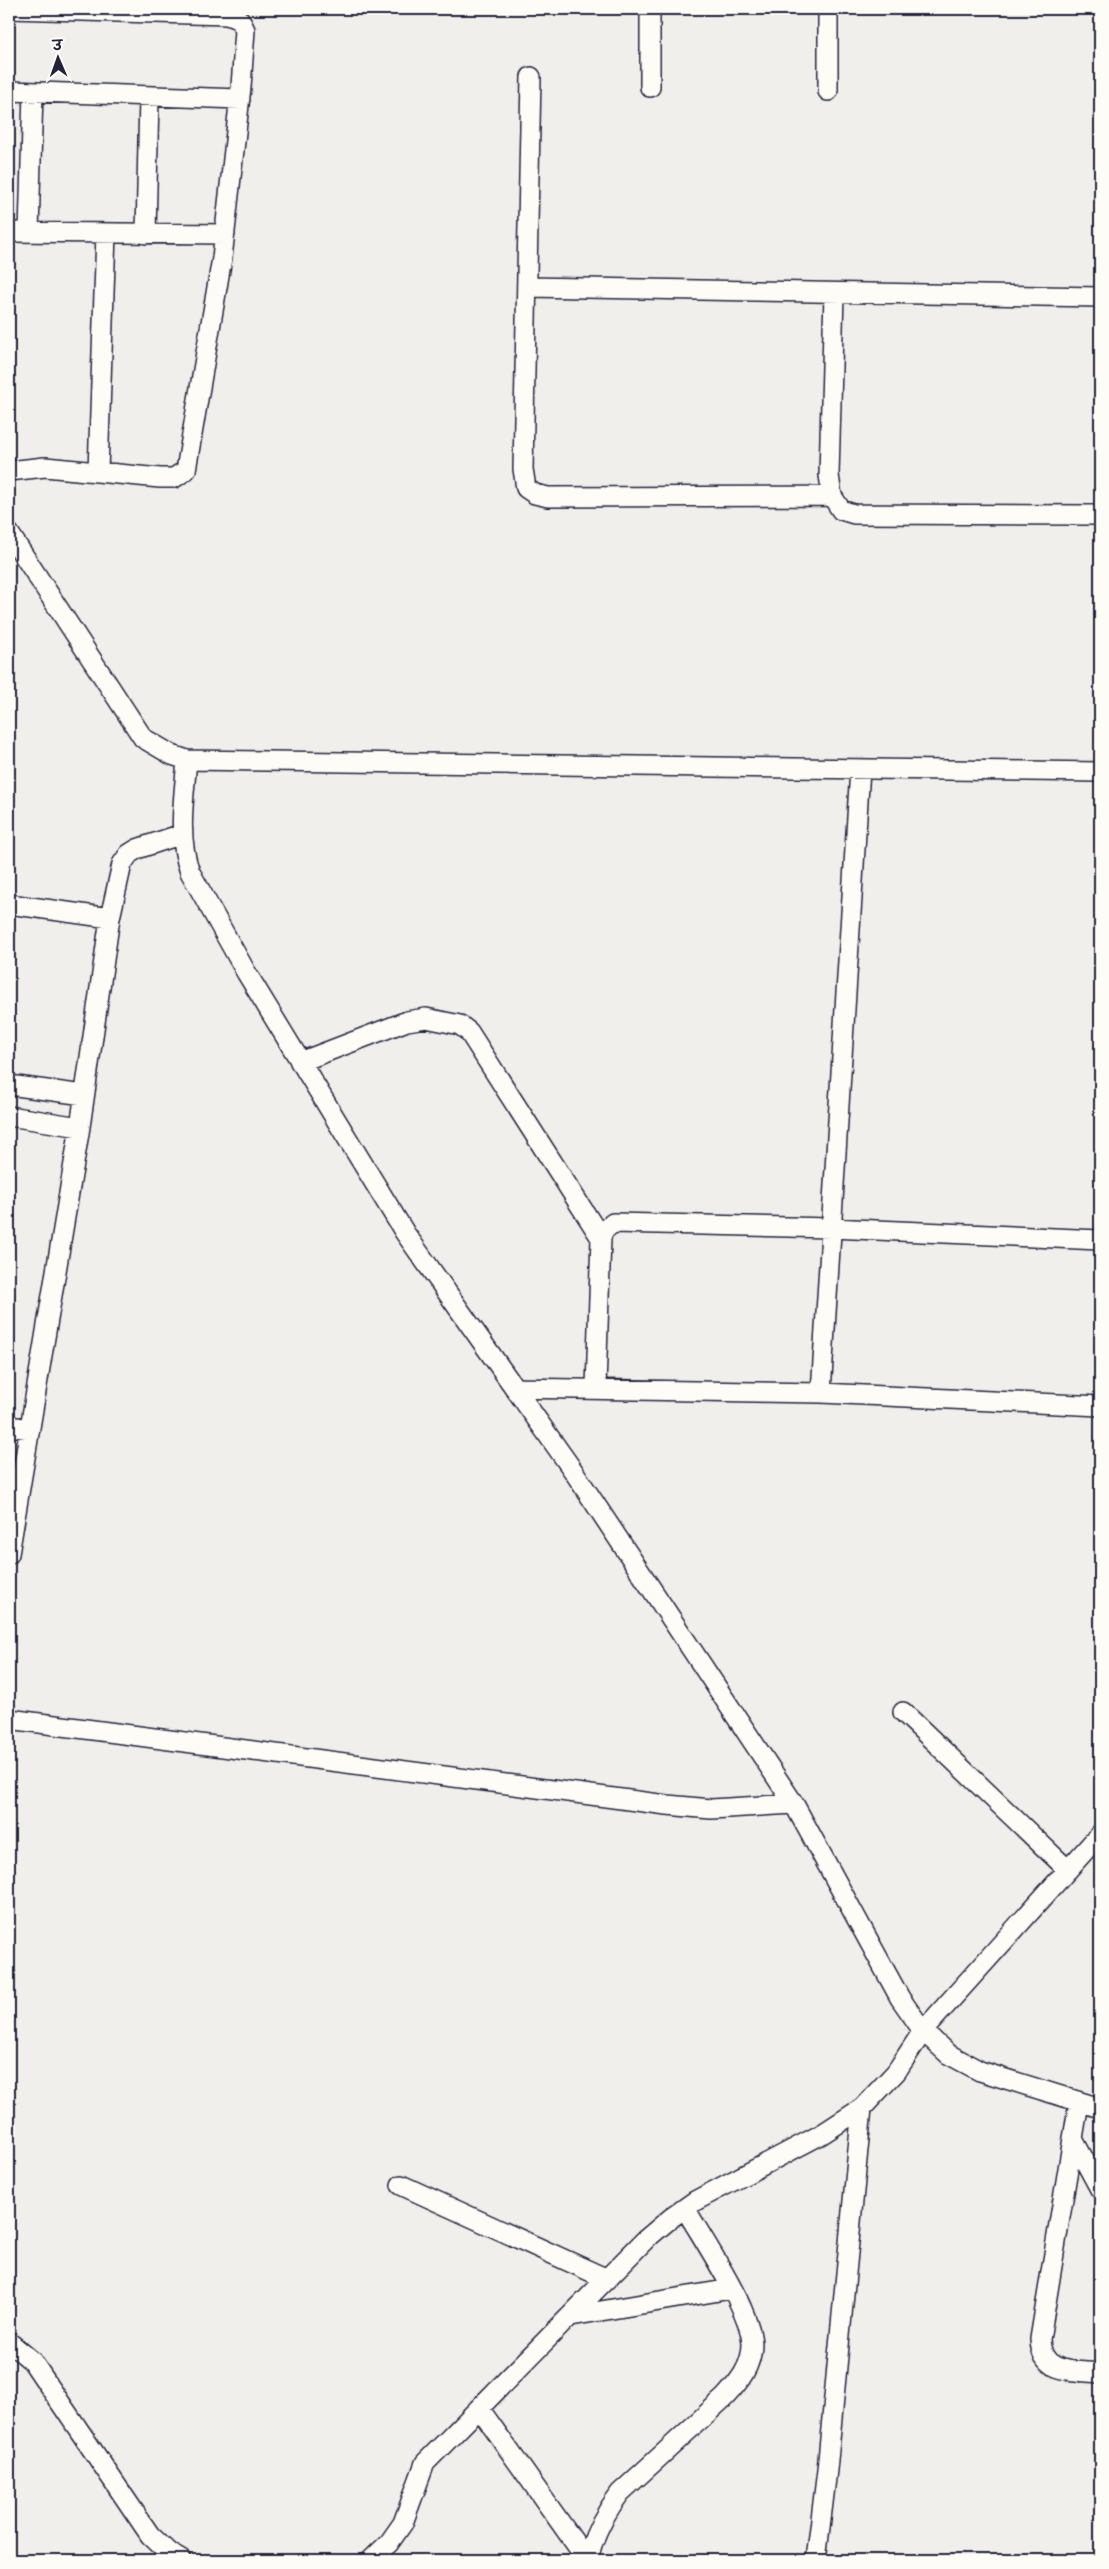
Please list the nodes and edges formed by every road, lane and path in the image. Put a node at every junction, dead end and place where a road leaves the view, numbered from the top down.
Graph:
1 (9, 9) edge
2 (650, 9) edge
3 (828, 9) edge
4 (531, 77) dead end
5 (650, 87) dead end
6 (9, 91) edge
7 (828, 91) dead end
8 (33, 92) junction
9 (149, 96) junction
10 (240, 99) junction
11 (9, 232) edge
12 (29, 232) junction
13 (106, 233) junction
14 (146, 234) junction
15 (225, 234) junction
16 (528, 287) junction
17 (834, 294) junction
18 (1100, 297) edge
19 (9, 470) edge
20 (98, 472) junction
21 (832, 496) junction
22 (1100, 515) edge
23 (9, 533) edge
24 (187, 760) junction
25 (860, 769) junction
26 (1100, 772) edge
27 (182, 834) junction
28 (9, 904) edge
29 (110, 918) junction
30 (300, 1062) junction
31 (9, 1085) edge
32 (84, 1095) junction
33 (9, 1116) edge
34 (80, 1127) junction
35 (831, 1228) junction
36 (601, 1238) junction
37 (1100, 1240) edge
38 (514, 1388) junction
39 (596, 1388) junction
40 (821, 1393) junction
41 (1100, 1406) edge
42 (9, 1426) edge
43 (30, 1429) junction
44 (9, 1554) edge
45 (904, 1712) dead end
46 (9, 1718) edge
47 (794, 1804) junction
48 (1100, 1834) edge
49 (1068, 1870) junction
50 (923, 2032) junction
51 (1080, 2102) junction
52 (862, 2108) junction
53 (1100, 2108) edge
54 (1074, 2139) junction
55 (401, 2185) dead end
56 (1100, 2189) edge
57 (685, 2208) junction
58 (607, 2279) junction
59 (731, 2289) junction
60 (571, 2316) junction
61 (9, 2342) edge
62 (1100, 2373) edge
63 (479, 2408) junction
64 (172, 2558) edge
65 (372, 2560) edge
66 (588, 2560) edge
67 (816, 2560) edge

1 - 10 street
2 - 5 street
3 - 7 street
4 - 16 street
6 - 8 street
8 - 9 street
8 - 12 street
9 - 10 street
9 - 14 street
10 - 15 street
11 - 12 street
12 - 13 street
13 - 14 street
13 - 20 street
14 - 15 street
15 - 20 street
16 - 17 street
16 - 21 street
17 - 18 street
17 - 21 street
19 - 20 street
21 - 22 street
23 - 24 street
24 - 25 street
24 - 27 street
25 - 26 street
25 - 35 street
27 - 29 street
27 - 30 street
28 - 29 street
29 - 32 street
30 - 36 street
30 - 38 street
31 - 32 street
32 - 34 street
33 - 34 street
34 - 43 street
35 - 36 street
35 - 37 street
35 - 40 street
36 - 39 street
38 - 39 street
38 - 47 street
39 - 40 street
40 - 41 street
42 - 43 street
43 - 44 street
45 - 49 street
46 - 47 street
47 - 50 street
48 - 49 street
49 - 50 street
50 - 51 street
50 - 52 street
51 - 53 street
51 - 54 street
52 - 57 street
52 - 67 street
54 - 56 street
54 - 62 street
55 - 58 street
57 - 58 street
57 - 59 street
58 - 60 street
59 - 60 street
59 - 66 street
60 - 63 street
61 - 64 street
63 - 65 street
63 - 66 street

